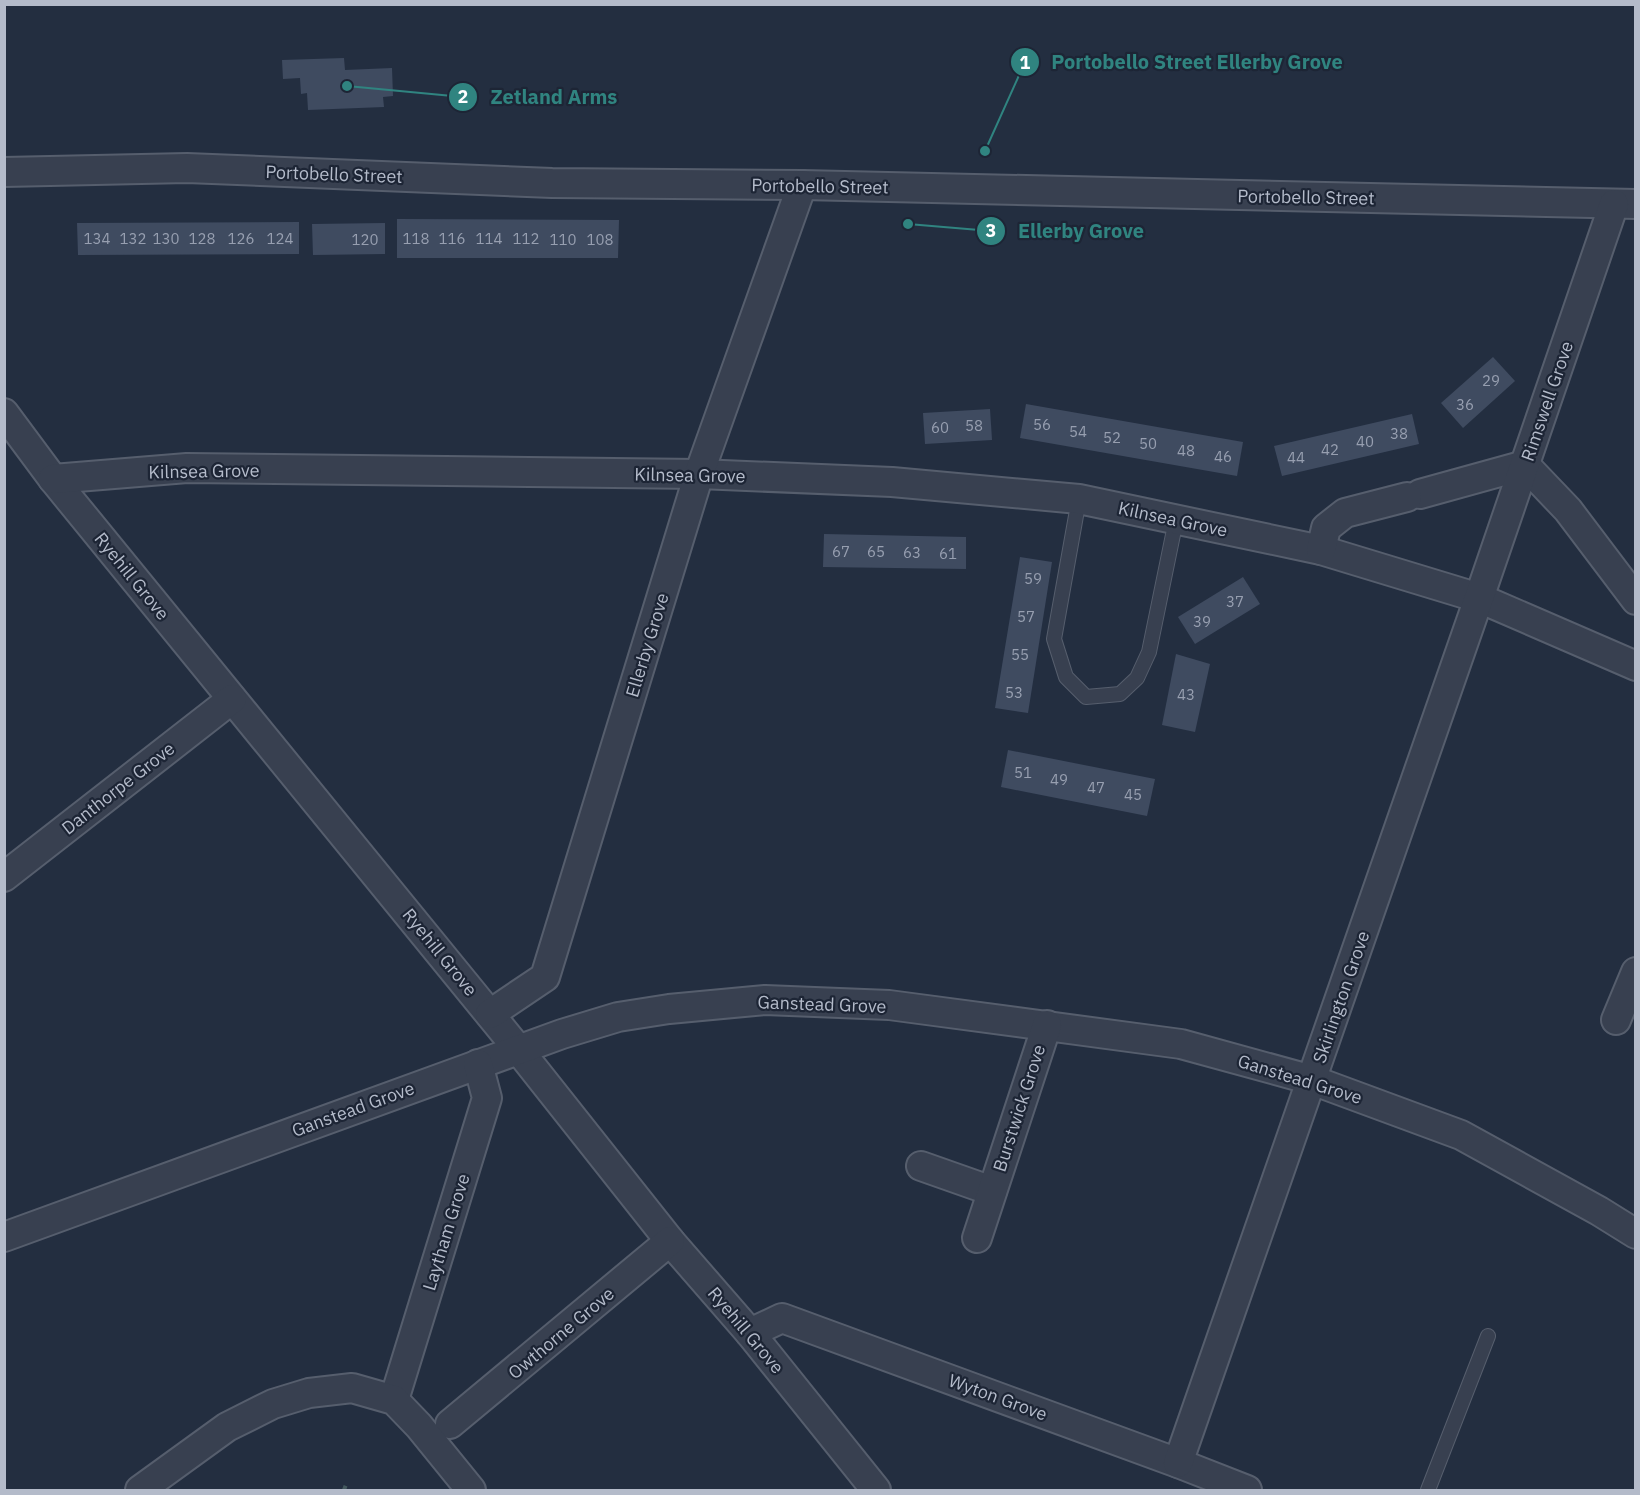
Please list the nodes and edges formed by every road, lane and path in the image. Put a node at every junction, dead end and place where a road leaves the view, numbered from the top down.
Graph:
1 (4, 172) edge
2 (802, 185) junction
3 (1625, 204) edge
4 (4, 413) edge
5 (1525, 465) junction
6 (699, 474) junction
7 (53, 479) junction
8 (1079, 499) junction
9 (1176, 519) junction
10 (1321, 550) junction
11 (1479, 598) junction
12 (1635, 600) edge
13 (1635, 666) edge
14 (232, 699) junction
15 (4, 877) edge
16 (1635, 972) edge
17 (490, 1014) junction
18 (1616, 1020) dead end
19 (1047, 1025) junction
20 (518, 1049) junction
21 (478, 1064) junction
22 (1312, 1080) junction
23 (921, 1166) dead end
24 (992, 1191) junction
25 (1635, 1234) edge
26 (4, 1237) edge
27 (977, 1238) dead end
28 (670, 1241) junction
29 (750, 1333) junction
30 (1488, 1336) dead end
31 (394, 1400) junction
32 (450, 1424) dead end
33 (1178, 1463) junction
34 (346, 1482) dead end
35 (140, 1491) edge
36 (344, 1491) edge
37 (471, 1491) edge
38 (876, 1491) edge
39 (1247, 1491) edge
40 (1428, 1491) edge

1 - 2 street, Portobello Street
2 - 3 street, Portobello Street
2 - 6 street, Ellerby Grove
3 - 5 street, Rimswell Grove
4 - 7 street, Ryehill Grove
5 - 10 street
5 - 11 street, Rimswell Grove
5 - 12 street
6 - 7 street, Kilnsea Grove
6 - 8 street, Kilnsea Grove
6 - 17 street, Ellerby Grove
7 - 14 street, Ryehill Grove
8 - 9 street, Kilnsea Grove
8 - 9 lane
9 - 10 street, Kilnsea Grove
10 - 11 street, Kilnsea Grove
11 - 13 street, Kilnsea Grove
11 - 22 street, Skirlington Grove
14 - 15 street, Danthorpe Grove
14 - 17 street, Ryehill Grove
16 - 18 street
17 - 20 street, Ryehill Grove
19 - 20 street, Ganstead Grove
19 - 22 street, Ganstead Grove
19 - 24 street, Burstwick Grove
20 - 21 street, Ganstead Grove
20 - 28 street, Ryehill Grove
21 - 26 street, Ganstead Grove
21 - 31 street, Laytham Grove
22 - 25 street, Ganstead Grove
22 - 33 street, Skirlington Grove
23 - 24 street, Burstwick Grove
24 - 27 street, Burstwick Grove
28 - 29 street, Ryehill Grove
28 - 32 street, Owthorne Grove
29 - 33 street, Wyton Grove
29 - 38 street, Ryehill Grove
30 - 40 lane
31 - 35 street
31 - 37 street
33 - 39 street, Wyton Grove
34 - 36 path

